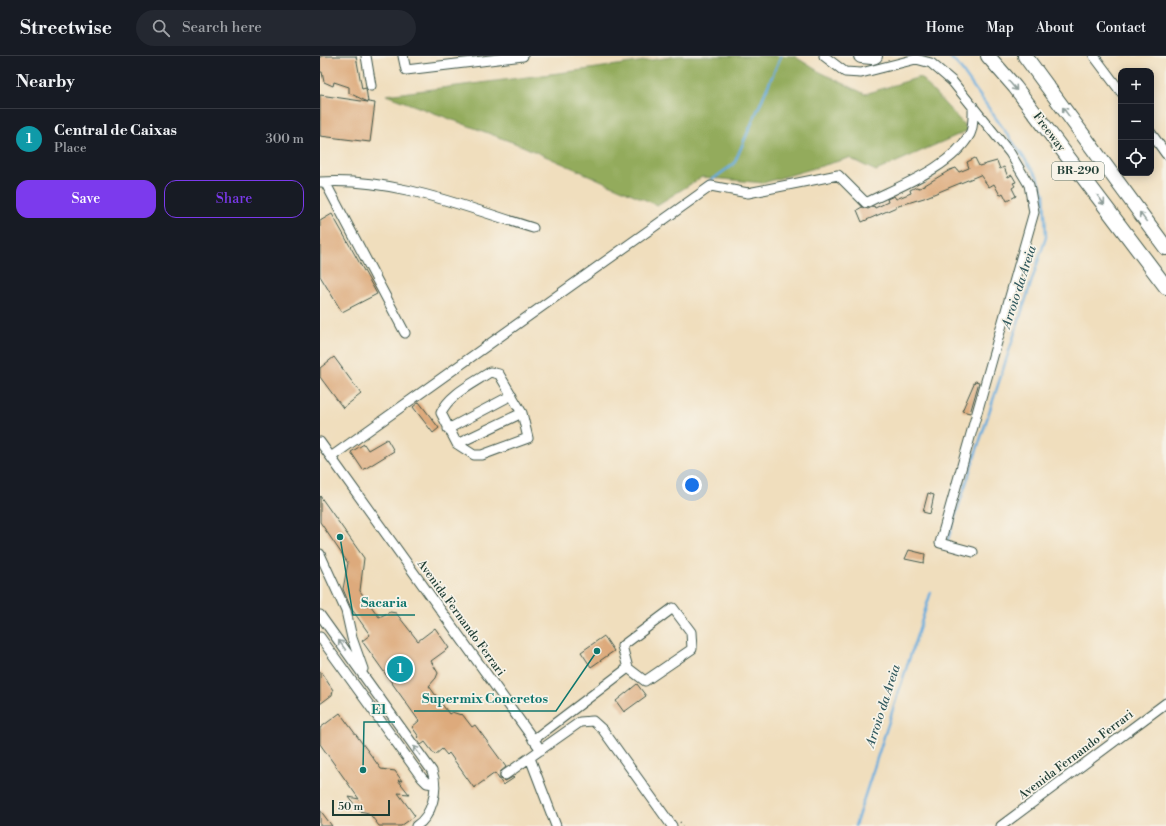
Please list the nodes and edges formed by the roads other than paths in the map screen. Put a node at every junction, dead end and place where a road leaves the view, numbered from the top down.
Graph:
1 (366, 56) edge
2 (403, 56) edge
3 (523, 56) edge
4 (824, 56) edge
5 (861, 56) edge
6 (875, 56) edge
7 (988, 56) edge
8 (1025, 56) edge
9 (1094, 56) edge
10 (371, 86) dead end
11 (1118, 88) edge
12 (973, 106) junction
13 (1154, 136) edge
14 (1166, 154) edge
15 (323, 182) edge
16 (533, 228) dead end
17 (1166, 248) edge
18 (1166, 287) edge
19 (405, 333) dead end
20 (512, 396) junction
21 (522, 413) junction
22 (448, 429) junction
23 (320, 442) edge
24 (457, 444) junction
25 (331, 457) junction
26 (973, 552) dead end
27 (320, 554) edge
28 (320, 615) edge
29 (320, 637) edge
30 (628, 668) junction
31 (366, 679) junction
32 (357, 687) junction
33 (349, 693) dead end
34 (1166, 703) edge
35 (534, 740) junction
36 (541, 750) junction
37 (530, 758) junction
38 (505, 775) dead end
39 (434, 784) junction
40 (416, 826) edge
41 (556, 826) edge
42 (672, 826) edge
43 (1001, 826) edge

1 - 10 street
2 - 3 street
4 - 12 street
5 - 6 highway
7 -> 18 highway, Freeway / BR-290
17 -> 8 highway, BR-290
9 - 11 street
12 - 25 street
12 - 26 street
13 - 14 street
15 - 16 street
15 - 19 street
20 - 21 street
20 - 22 street
20 - 22 street
21 - 24 street
21 - 24 street
22 - 24 street
23 - 25 street, Avenida Fernando Ferrari
25 - 35 street, Avenida Fernando Ferrari
27 - 31 street
31 -> 28 street
29 - 32 street
30 - 30 street
30 - 35 street
31 - 32 street
39 -> 31 street
32 - 33 street
32 - 39 street
34 - 43 street, Avenida Fernando Ferrari
35 - 36 street, Avenida Fernando Ferrari
36 - 37 street
36 - 42 street
37 - 38 street
37 - 41 street
39 - 40 street

